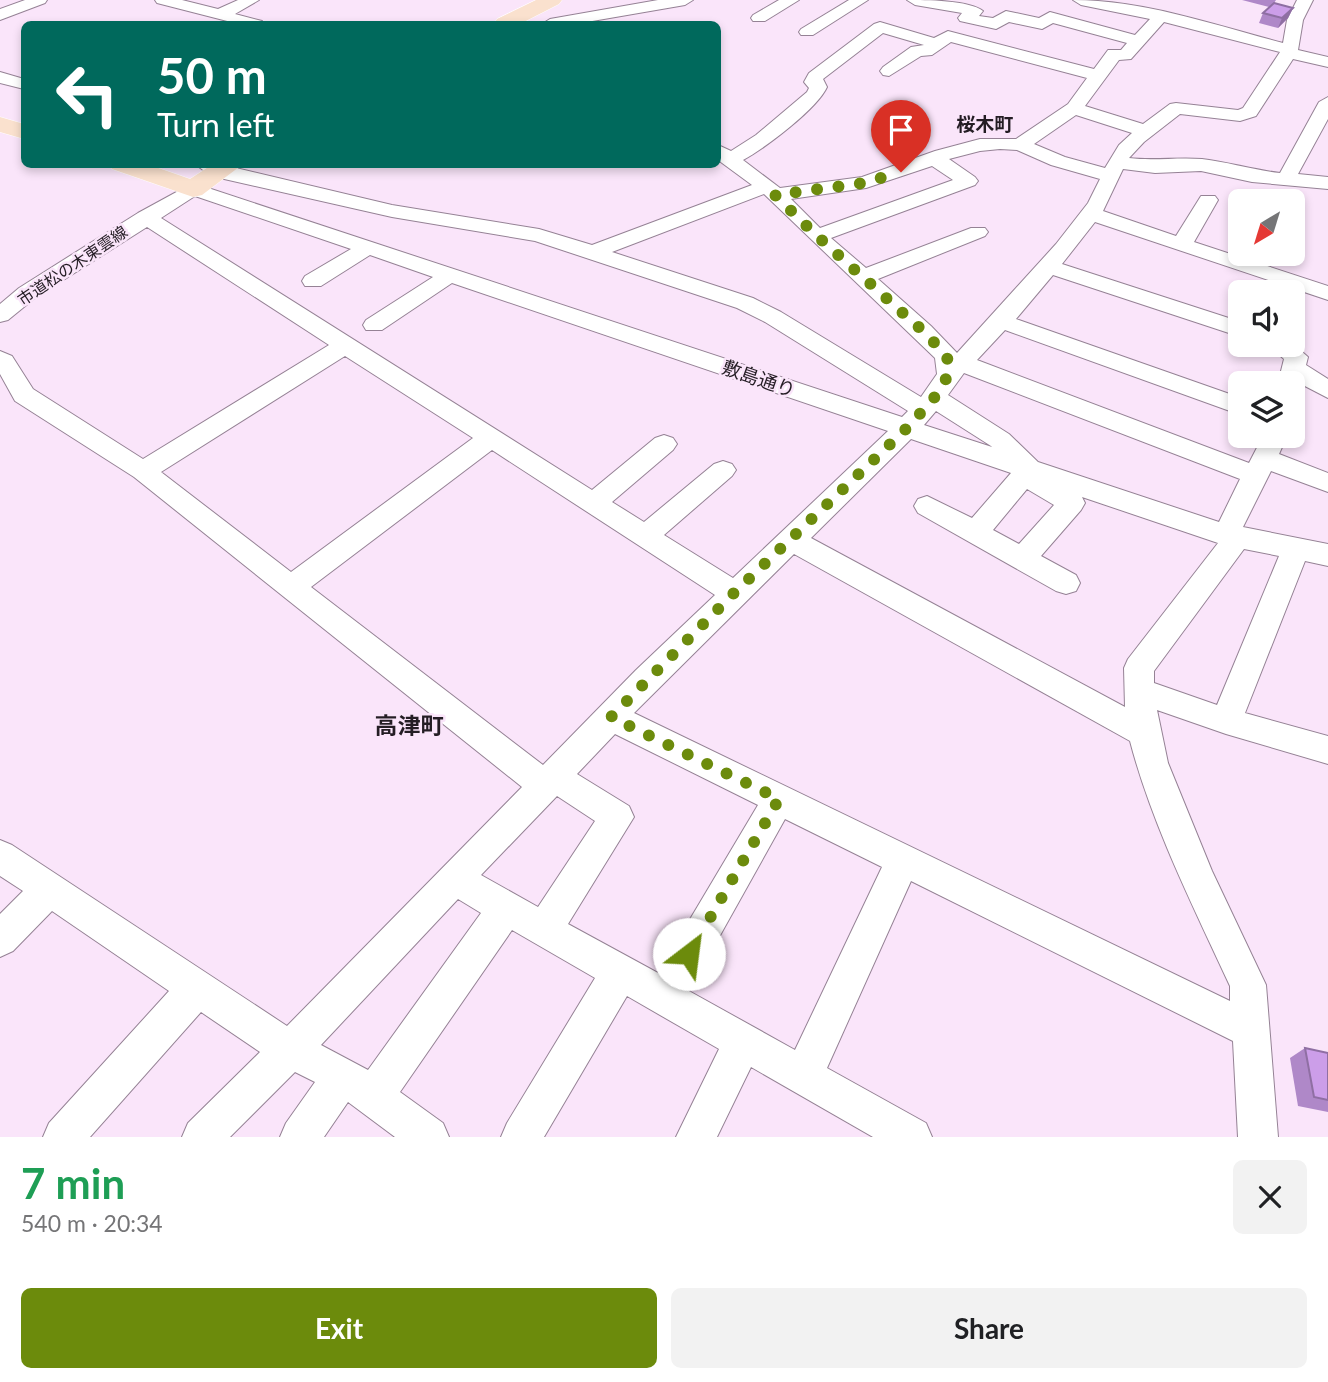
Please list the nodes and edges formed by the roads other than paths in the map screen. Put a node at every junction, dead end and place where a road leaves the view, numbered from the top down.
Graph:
1 (39, 0) edge
2 (251, 0) edge
3 (552, 0) edge
4 (685, 0) edge
5 (791, 0) edge
6 (860, 0) edge
7 (915, 0) edge
8 (1082, 0) edge
9 (1305, 0) edge
10 (178, 2) edge
11 (654, 3) edge
12 (955, 3) edge
13 (0, 15) edge
14 (219, 15) junction
15 (1161, 16) junction
16 (759, 18) dead end
17 (244, 21) edge
18 (511, 21) edge
19 (565, 21) edge
20 (652, 21) edge
21 (807, 32) dead end
22 (1140, 41) junction
23 (937, 44) junction
24 (1289, 51) junction
25 (1328, 62) edge
26 (889, 71) dead end
27 (1097, 75) junction
28 (0, 78) edge
29 (21, 84) edge
30 (1328, 102) edge
31 (1074, 108) junction
32 (0, 124) edge
33 (21, 131) edge
34 (1146, 131) junction
35 (1020, 145) junction
36 (724, 155) edge
37 (935, 159) junction
38 (132, 168) edge
39 (217, 168) edge
40 (222, 168) edge
41 (1114, 169) junction
42 (1286, 179) junction
43 (1328, 183) edge
44 (192, 189) junction
45 (771, 191) junction
46 (1208, 200) dead end
47 (1090, 214) junction
48 (145, 217) junction
49 (978, 232) dead end
50 (817, 236) junction
51 (1182, 244) junction
52 (367, 248) junction
53 (597, 254) junction
54 (1047, 266) junction
55 (450, 275) junction
56 (862, 277) junction
57 (313, 281) dead end
58 (1328, 293) edge
59 (0, 315) edge
60 (1001, 321) junction
61 (374, 326) dead end
62 (1228, 326) edge
63 (346, 345) junction
64 (0, 359) edge
65 (955, 369) junction
66 (1305, 381) edge
67 (1328, 390) edge
68 (1228, 402) edge
69 (922, 412) junction
70 (491, 438) junction
71 (664, 444) dead end
72 (1264, 456) edge
73 (1021, 461) junction
74 (723, 470) dead end
75 (143, 471) junction
76 (1328, 483) edge
77 (594, 503) junction
78 (927, 506) dead end
79 (975, 533) junction
80 (1231, 534) junction
81 (645, 536) junction
82 (790, 539) junction
83 (1296, 549) junction
84 (1328, 555) edge
85 (1022, 559) junction
86 (1066, 583) dead end
87 (291, 587) junction
88 (734, 593) junction
89 (1139, 691) junction
90 (611, 717) junction
91 (1226, 721) junction
92 (1144, 733) junction
93 (1328, 750) edge
94 (549, 781) junction
95 (779, 799) junction
96 (0, 856) edge
97 (903, 860) junction
98 (456, 879) junction
99 (50, 889) junction
100 (506, 908) junction
101 (544, 930) junction
102 (0, 939) edge
103 (620, 972) junction
104 (198, 986) junction
105 (664, 998) junction
106 (1252, 1031) junction
107 (743, 1043) junction
108 (290, 1050) junction
109 (803, 1077) junction
110 (357, 1086) junction
111 (889, 1131) edge
112 (63, 1137) edge
113 (202, 1137) edge
114 (300, 1137) edge
115 (429, 1137) edge
116 (522, 1137) edge
117 (696, 1137) edge
118 (1258, 1137) edge

1 - 13 street
2 - 14 street
3 - 18 main road
4 - 11 street
5 - 16 street
6 - 21 street
7 - 12 street
8 - 15 street
9 - 24 street
10 - 14 street
11 - 19 street
11 - 20 street
12 - 22 street
14 - 17 street
15 - 22 street
15 - 24 street
22 - 27 street
23 - 26 street
23 - 27 street
23 - 36 street
24 - 25 street
24 - 34 street
27 - 31 street
28 - 29 street
30 - 42 street
31 - 34 street
31 - 35 street
32 - 33 main road
34 - 41 street
35 - 37 street
35 - 41 street
36 - 45 street
37 - 45 street
37 - 50 street
38 - 44 main road
39 - 44 main road
40 - 53 street
41 - 42 street
41 - 47 street
42 - 43 street
44 - 48 street, 市道松の木東雲線
44 - 52 street, 敷島通り
45 - 50 street
45 - 53 street
46 - 51 street
47 - 51 street
47 - 54 street
48 - 59 street, 市道松の木東雲線
48 - 63 street
49 - 56 street
50 - 56 street
51 - 58 street
52 - 55 street, 敷島通り
52 - 57 street
53 - 69 street
54 - 60 street
54 - 62 street
55 - 61 street
55 - 69 street, 敷島通り
56 - 65 street
60 - 65 street
60 - 68 street
63 - 70 street
63 - 75 street
64 - 75 street
65 - 69 street
65 - 72 street
66 - 67 street
69 - 73 street, 敷島通り
69 - 73 street
69 - 82 street
70 - 77 street
70 - 87 street
71 - 77 street
72 - 76 street
72 - 80 street
73 - 79 street
73 - 80 street
73 - 85 street
74 - 81 street
75 - 87 street
77 - 81 street
78 - 79 street
79 - 85 street
80 - 83 street
80 - 89 street
81 - 88 street
82 - 88 street
82 - 92 street
83 - 84 street
83 - 91 street
85 - 86 street
87 - 94 street
88 - 90 street
89 - 91 street
89 - 92 street
90 - 94 street
90 - 95 street
91 - 93 street
92 - 106 street
94 - 98 street
94 - 101 street
95 - 97 street
95 - 105 street
96 - 99 street
97 - 106 street
97 - 109 street
98 - 100 street
98 - 108 street
99 - 102 street
99 - 104 street
100 - 101 street
100 - 110 street
101 - 103 street
103 - 105 street
103 - 116 street
104 - 108 street
104 - 112 street
105 - 107 street
106 - 118 street
107 - 109 street
107 - 117 street
108 - 110 street
108 - 113 street
109 - 111 street
110 - 114 street
110 - 115 street

